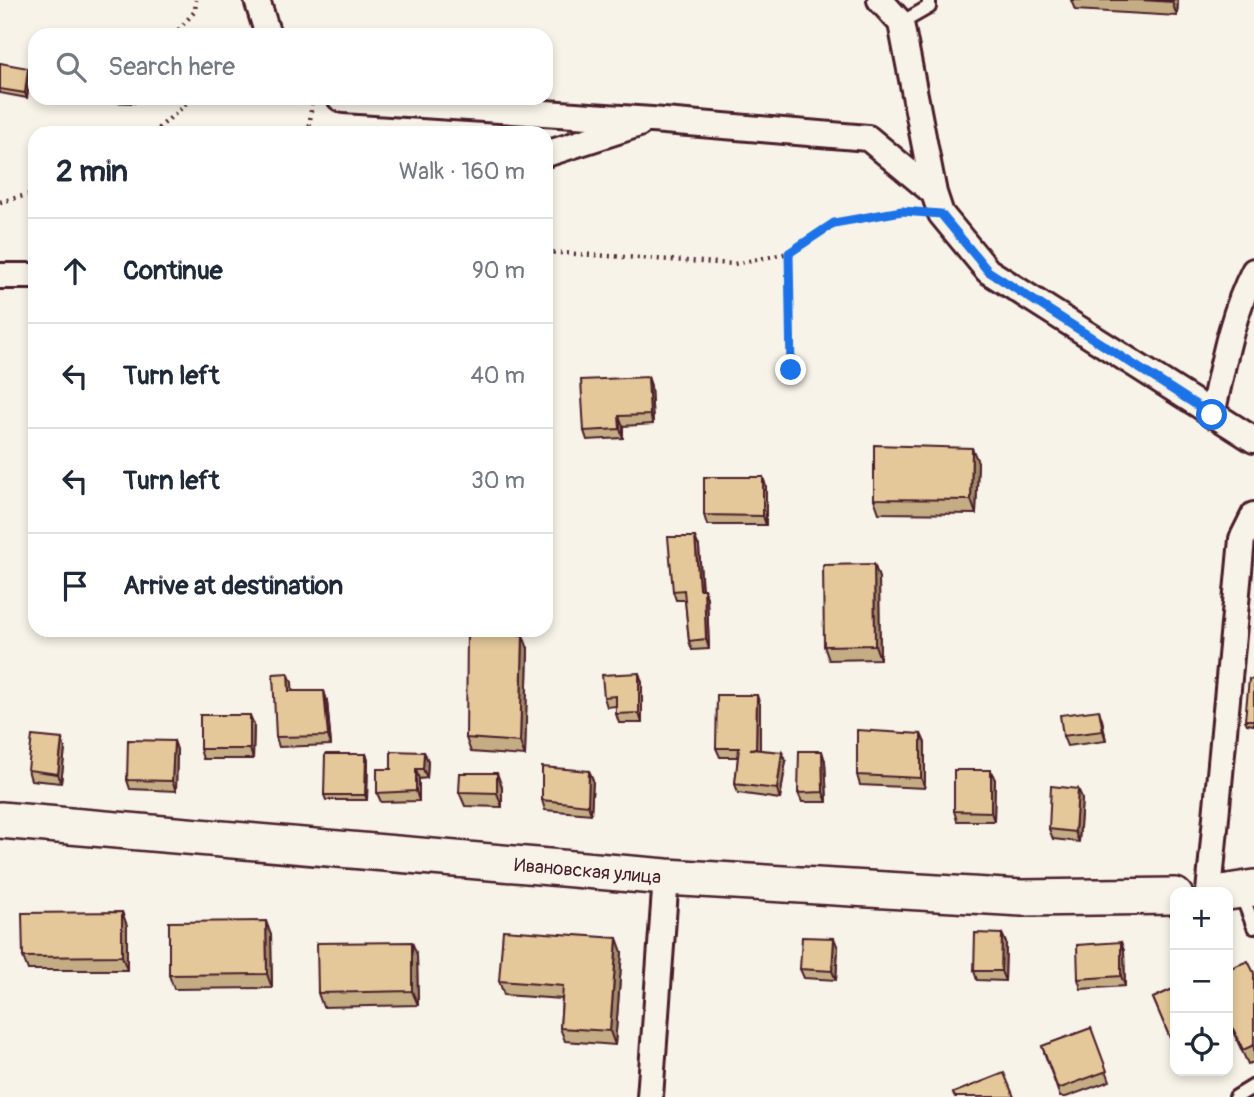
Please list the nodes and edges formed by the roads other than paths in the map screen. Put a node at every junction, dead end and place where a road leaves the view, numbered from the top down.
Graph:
1 (245, 0) edge
2 (257, 0) edge
3 (880, 0) edge
4 (929, 0) edge
5 (901, 23) junction
6 (266, 28) edge
7 (421, 105) edge
8 (652, 120) junction
9 (553, 152) edge
10 (937, 204) junction
11 (1254, 271) edge
12 (0, 276) edge
13 (28, 276) edge
14 (1254, 303) edge
15 (1233, 318) junction
16 (1212, 415) junction
17 (1254, 440) edge
18 (1254, 515) edge
19 (0, 820) edge
20 (666, 877) junction
21 (1233, 891) edge
22 (1170, 896) edge
23 (1254, 927) edge
24 (1254, 1086) edge
25 (650, 1097) edge
26 (1236, 1097) edge

1 - 2 street
2 - 6 street
3 - 5 street
4 - 5 lane
5 - 10 street
7 - 8 street
8 - 9 street
8 - 10 street
10 - 16 street
11 - 15 street
12 - 13 street
14 - 15 lane
15 - 16 street
16 - 17 street
18 - 21 street
19 - 20 main road, Ивановская улица
20 - 22 main road, Ивановская улица
20 - 25 street
21 - 23 lane
24 - 26 lane

